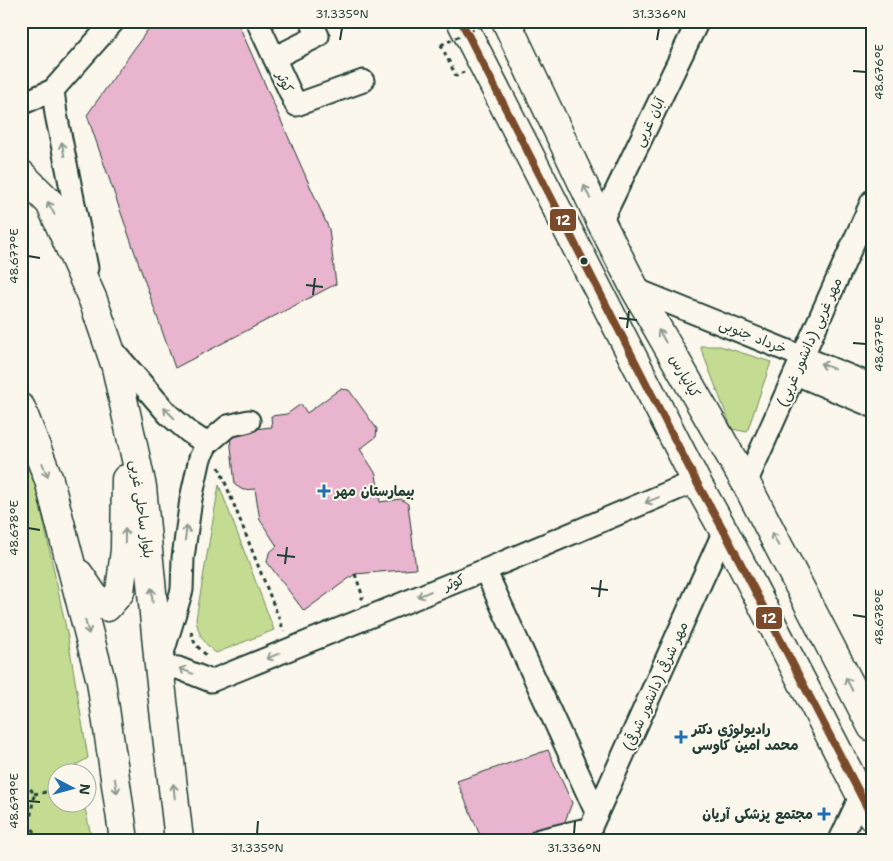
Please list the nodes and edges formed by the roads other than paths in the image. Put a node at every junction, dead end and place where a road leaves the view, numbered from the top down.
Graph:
1 (114, 21) edge
2 (257, 21) edge
3 (310, 21) edge
4 (461, 21) edge
5 (506, 21) edge
6 (698, 21) edge
7 (274, 58) junction
8 (363, 81) dead end
9 (52, 90) junction
10 (21, 104) edge
11 (21, 174) edge
12 (872, 201) edge
13 (601, 222) junction
14 (635, 289) junction
15 (93, 300) junction
16 (108, 344) junction
17 (799, 365) junction
18 (872, 385) edge
19 (872, 406) edge
20 (21, 408) edge
21 (127, 417) junction
22 (249, 421) dead end
23 (206, 444) junction
24 (696, 481) junction
25 (746, 483) junction
26 (724, 532) junction
27 (70, 561) junction
28 (485, 570) junction
29 (159, 666) junction
30 (872, 727) edge
31 (866, 806) edge
32 (591, 827) edge
33 (124, 840) edge
34 (179, 840) edge
35 (540, 840) edge
36 (840, 840) edge

1 - 9 street
2 - 7 street, کوثر
3 - 7 street
4 - 24 main road
13 -> 5 main road, کیانپارس
6 - 13 street, آبان غربی
7 - 8 street, کوثر
9 - 10 street
15 -> 9 street
15 -> 11 main road, بلوار ساحلی غربی
12 - 17 street, (دانشور غربی) مهر غربی
13 - 14 main road, کیانپارس
14 - 17 street, خرداد جنوبی
25 -> 14 main road, کیانپارس
15 - 16 main road, بلوار ساحلی غربی
16 - 21 main road, بلوار ساحلی غربی
23 -> 16 street
18 -> 17 street, خرداد جنوبی
17 - 19 street, خرداد جنوبی
17 - 25 street, (دانشور غربی) مهر غربی
20 -> 27 main road
27 -> 21 main road
29 -> 21 main road, بلوار ساحلی غربی
22 - 23 street
29 -> 23 street
24 - 26 main road
24 -> 28 street, کوثر
30 -> 25 main road, کیانپارس
26 - 31 main road
26 - 32 street, مهر شرقی (دانشور شرقی)
27 -> 33 main road
28 -> 29 street, کوثر
28 - 32 street
34 -> 29 main road, بلوار ساحلی غربی
31 - 36 street
32 - 35 street

